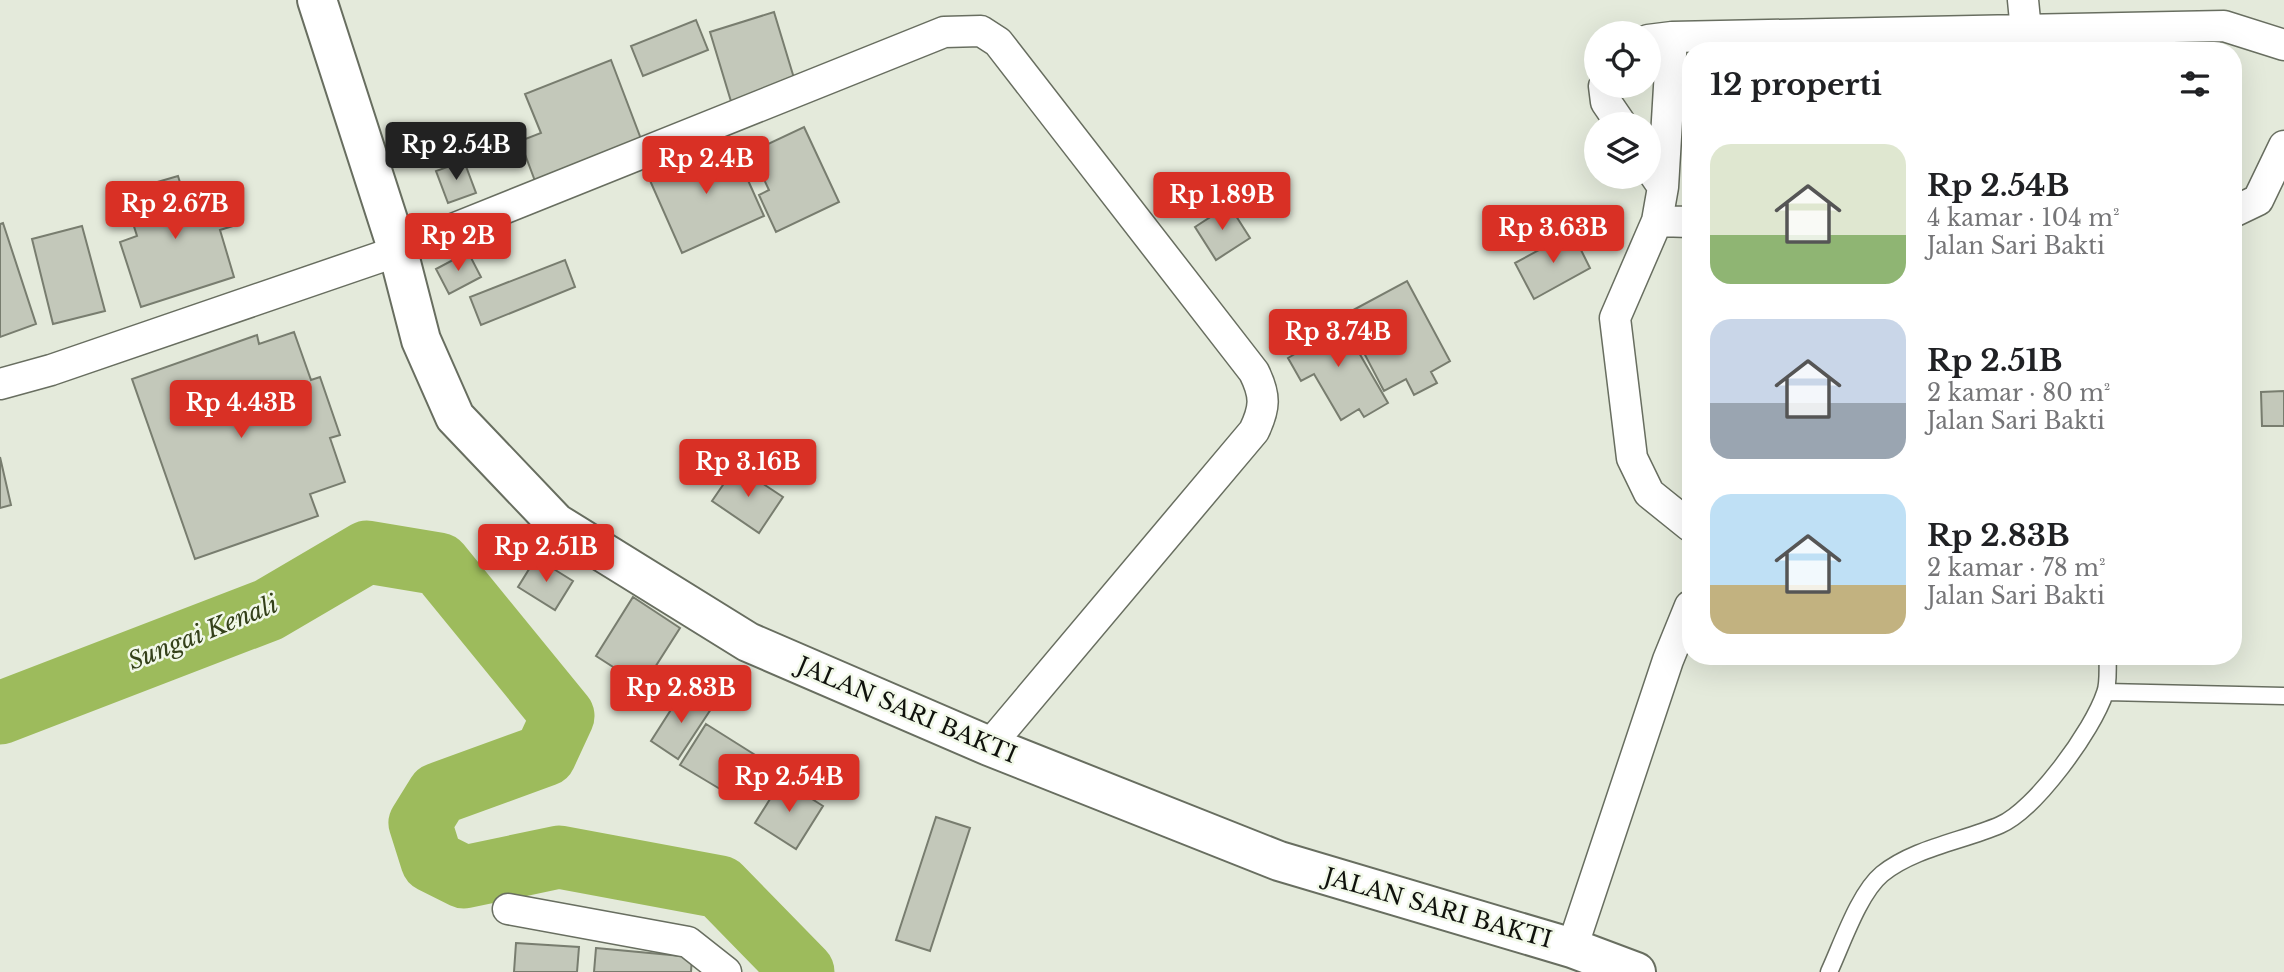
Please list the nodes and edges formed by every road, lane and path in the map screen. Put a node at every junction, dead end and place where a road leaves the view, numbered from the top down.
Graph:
1 (317, 0) edge
2 (2023, 0) edge
3 (2223, 13) edge
4 (2026, 31) junction
5 (1661, 39) edge
6 (2284, 45) edge
7 (2284, 146) edge
8 (1656, 189) edge
9 (2242, 208) edge
10 (1657, 221) junction
11 (1682, 222) edge
12 (398, 251) junction
13 (0, 384) edge
14 (1682, 520) edge
15 (1682, 626) edge
16 (2108, 665) edge
17 (2106, 692) junction
18 (2284, 696) edge
19 (989, 746) junction
20 (508, 909) dead end
21 (1572, 948) junction
22 (726, 972) edge
23 (1636, 972) edge
24 (1829, 972) edge

1 - 12 main road, JALAN SARI BAKTI
2 - 4 street
3 - 4 street
3 - 6 street
4 - 5 street
7 - 9 street
8 - 10 street
10 - 11 street
10 - 14 street
12 - 13 street
12 - 19 main road, JALAN SARI BAKTI
12 - 19 street
15 - 21 street
16 - 17 lane
17 - 18 lane
17 - 24 lane
19 - 21 main road, JALAN SARI BAKTI
20 - 22 street
21 - 23 main road, JALAN SARI BAKTI

